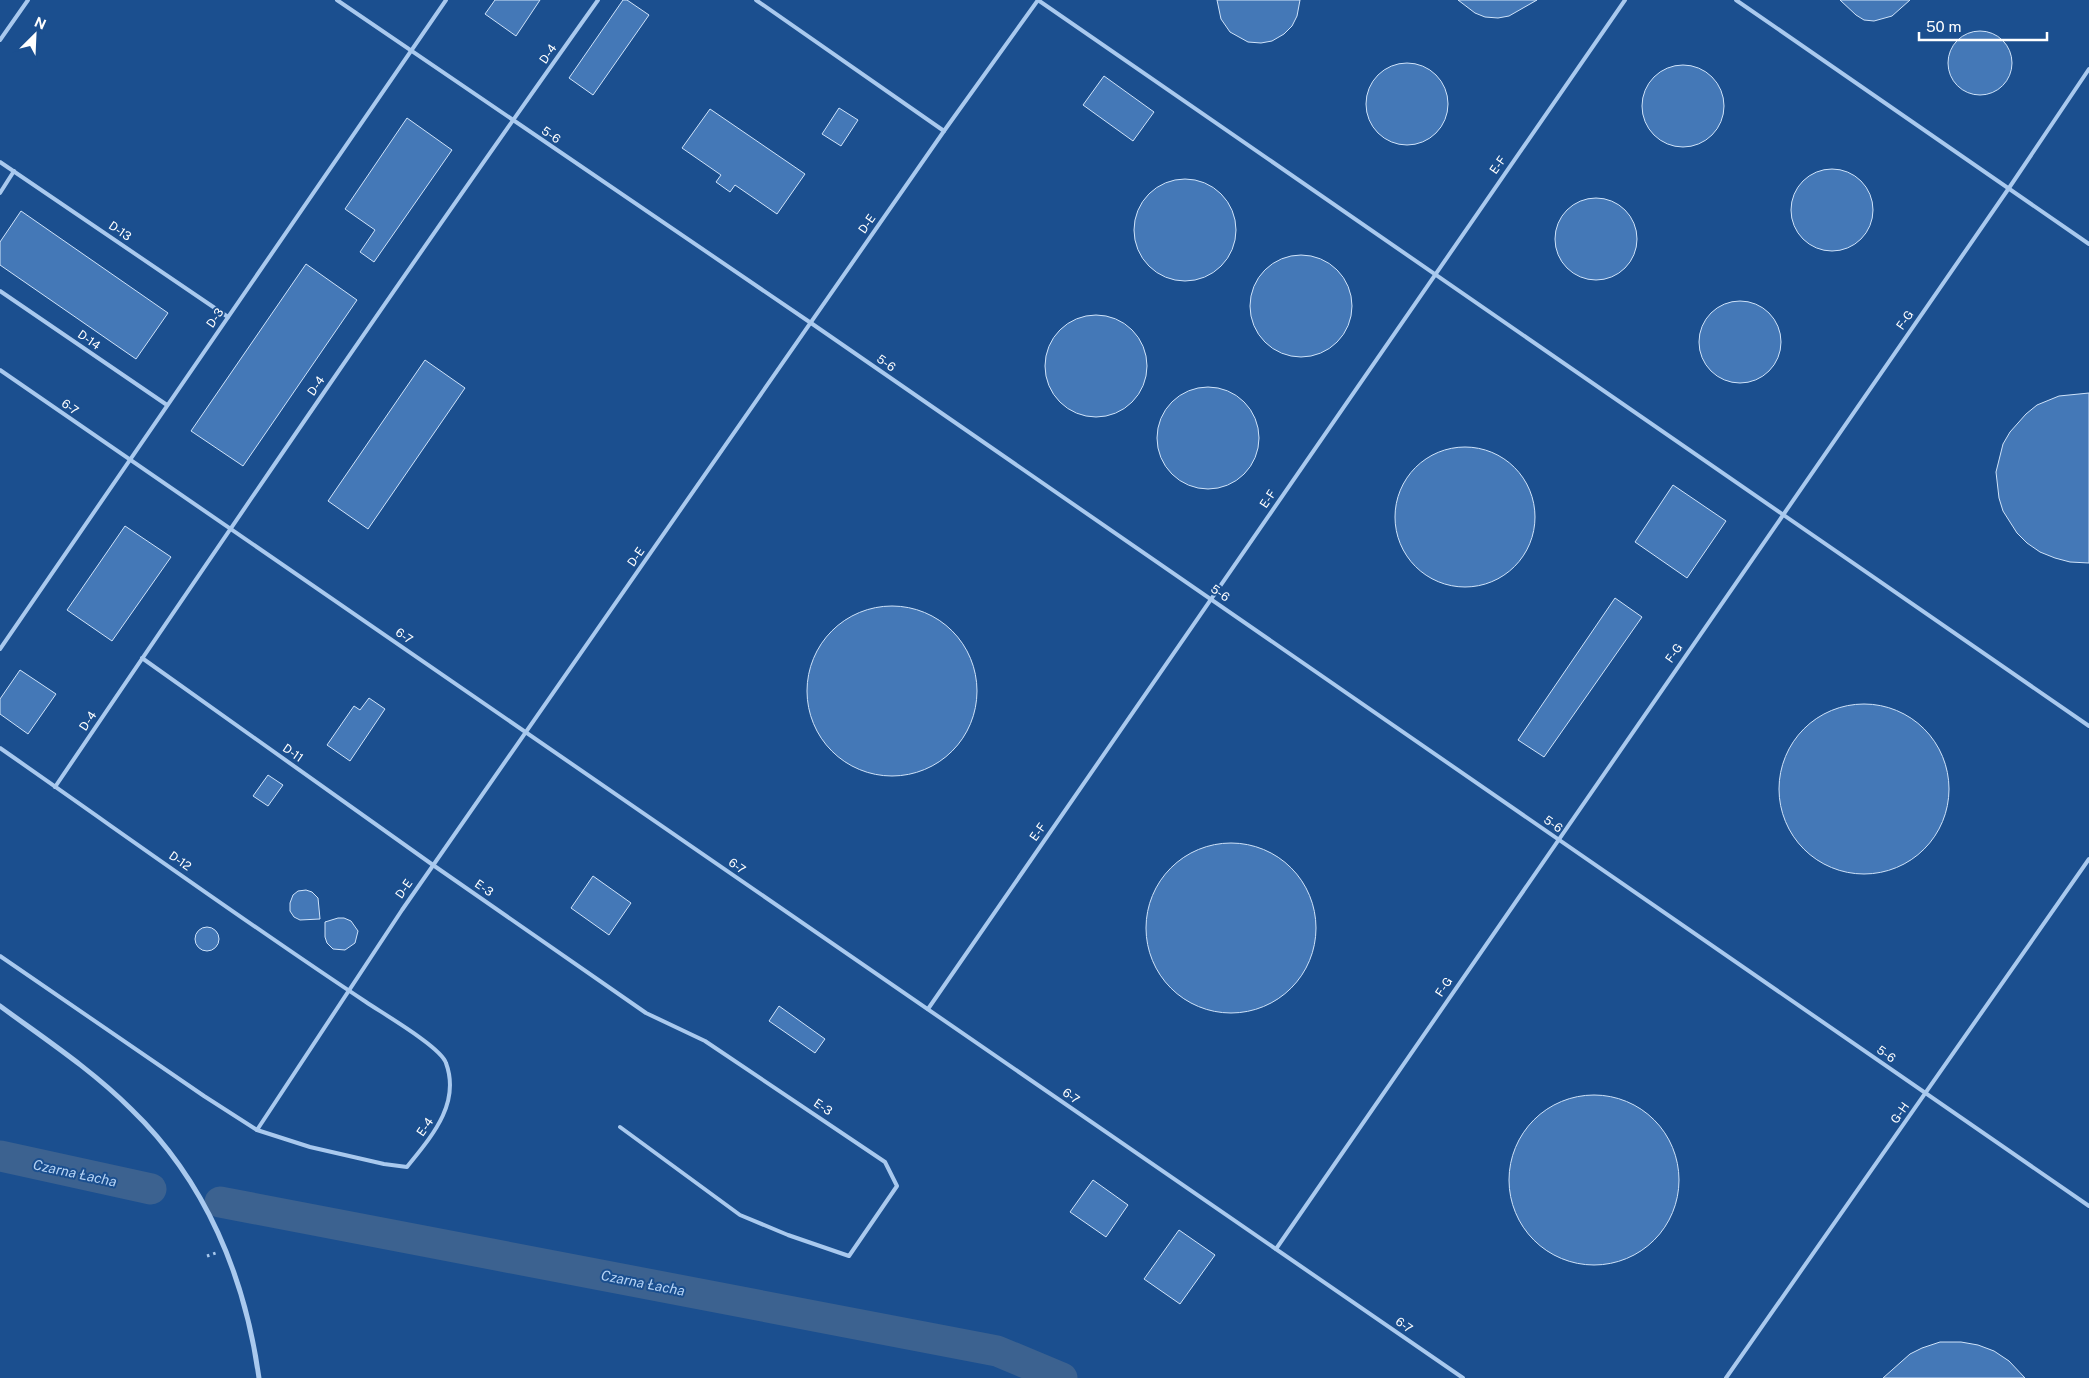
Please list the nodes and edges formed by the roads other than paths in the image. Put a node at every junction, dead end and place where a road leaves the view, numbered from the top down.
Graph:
1 (28, 0) edge
2 (337, 0) edge
3 (446, 0) edge
4 (598, 0) edge
5 (756, 0) edge
6 (1038, 0) edge
7 (1625, 0) edge
8 (1736, 0) edge
9 (0, 40) edge
10 (410, 51) junction
11 (2089, 69) edge
12 (512, 121) junction
13 (944, 131) junction
14 (0, 162) edge
15 (14, 171) junction
16 (2009, 188) junction
17 (0, 193) edge
18 (2089, 244) edge
19 (1434, 274) junction
20 (0, 291) edge
21 (228, 317) junction
22 (811, 323) junction
23 (0, 370) edge
24 (167, 405) junction
25 (129, 460) junction
26 (1783, 515) junction
27 (229, 529) junction
28 (1211, 600) junction
29 (0, 649) edge
30 (142, 658) junction
31 (2089, 726) edge
32 (526, 732) junction
33 (0, 748) edge
34 (55, 787) junction
35 (1558, 839) junction
36 (2089, 859) edge
37 (433, 865) junction
38 (0, 956) edge
39 (348, 990) junction
40 (0, 1006) edge
41 (928, 1009) junction
42 (1926, 1094) junction
43 (620, 1127) dead end
44 (257, 1130) junction
45 (2089, 1206) edge
46 (1276, 1249) junction
47 (259, 1378) edge
48 (1463, 1378) edge
49 (1726, 1378) edge

1 - 9 lane
2 - 10 lane, 5-6
3 - 10 lane, D-3
4 - 12 lane, D-4
5 - 13 lane
6 - 13 lane, D-E
6 - 19 lane
7 - 19 lane, E-F
8 - 16 lane
10 - 12 lane, 5-6
10 - 21 lane, D-3
11 - 16 lane, F-G
12 - 22 lane, 5-6
12 - 27 lane, D-4
13 - 22 lane, D-E
14 - 15 lane, D-13
15 - 17 lane
15 - 21 lane, D-13
16 - 18 lane
16 - 26 lane, F-G
19 - 26 lane
19 - 28 lane, E-F
20 - 24 lane, D-14
21 - 24 lane, D-3
22 - 28 lane, 5-6
22 - 32 lane, D-E
23 - 25 lane, 6-7
24 - 25 lane, D-3
25 - 27 lane, 6-7
25 - 29 lane, D-3
26 - 31 lane
26 - 35 lane, F-G
27 - 30 lane, D-4
27 - 32 lane, 6-7
28 - 35 lane, 5-6
28 - 41 lane, E-F
30 - 34 lane, D-4
30 - 37 lane, D-11
32 - 37 lane, D-E
32 - 41 lane, 6-7
33 - 34 lane, D-12
34 - 39 lane, D-12
35 - 42 lane, 5-6
35 - 46 lane, F-G
36 - 42 lane, G-H
37 - 39 lane, D-E
37 - 43 lane, E-3
38 - 44 lane
39 - 44 lane, D-E
39 - 44 lane, E-4
40 - 47 street
41 - 46 lane, 6-7
42 - 45 lane, 5-6
42 - 49 lane, G-H
46 - 48 lane, 6-7

